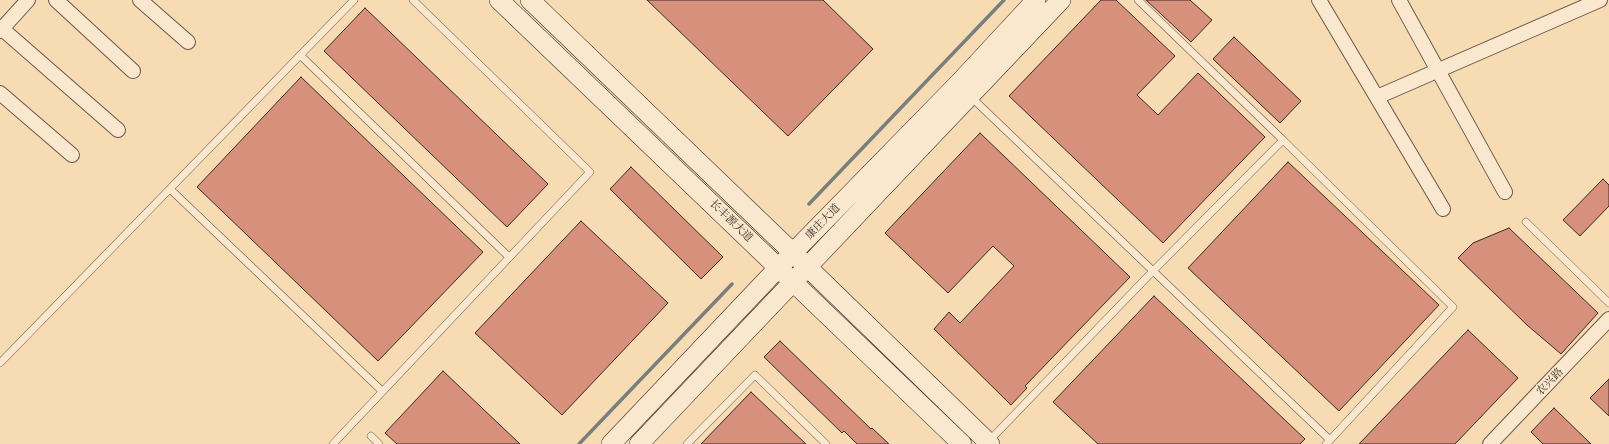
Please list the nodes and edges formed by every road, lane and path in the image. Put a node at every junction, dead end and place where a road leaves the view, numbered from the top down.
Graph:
1 (28, 0) edge
2 (56, 0) edge
3 (140, 0) edge
4 (354, 0) edge
5 (414, 0) edge
6 (499, 0) edge
7 (530, 0) edge
8 (1036, 0) edge
9 (1061, 0) edge
10 (1138, 0) edge
11 (1319, 0) edge
12 (1399, 0) edge
13 (1600, 0) edge
14 (1, 29) edge
15 (188, 42) dead end
16 (300, 55) junction
17 (134, 71) dead end
18 (1437, 71) junction
19 (964, 90) junction
20 (0, 93) edge
21 (1377, 97) junction
22 (118, 130) dead end
23 (1283, 140) junction
24 (72, 155) dead end
25 (170, 189) junction
26 (1505, 192) dead end
27 (1443, 209) dead end
28 (1526, 222) dead end
29 (793, 252) junction
30 (509, 257) junction
31 (807, 266) junction
32 (779, 267) junction
33 (1153, 271) junction
34 (794, 281) junction
35 (1609, 303) edge
36 (1609, 319) edge
37 (0, 363) edge
38 (382, 392) junction
39 (371, 436) dead end
40 (1328, 442) edge
41 (989, 443) edge
42 (333, 444) edge
43 (379, 444) edge
44 (611, 444) edge
45 (639, 444) edge
46 (687, 444) edge
47 (826, 444) edge
48 (962, 444) edge
49 (1490, 444) edge

1 - 14 street
2 - 17 street
3 - 15 street
4 - 16 lane
5 - 30 lane
6 - 32 main road, 长丰源大道
7 - 29 main road, 长丰源大道
8 - 19 main road, 康庄大道
9 - 19 main road, 康庄大道
10 - 23 lane
11 - 21 street
12 - 18 street
13 - 18 street
14 - 22 street
16 - 25 lane
16 - 30 lane
18 - 21 street
18 - 26 street
19 - 29 main road, 康庄大道
19 - 31 main road, 康庄大道
19 - 33 lane
20 - 24 street
21 - 27 street
23 - 33 lane
23 - 40 lane
25 - 37 lane
25 - 38 lane
28 - 35 lane
29 - 31 main road, 长丰源大道
29 - 32 main road, 康庄大道
30 - 38 lane
31 - 34 main road, 康庄大道
31 - 41 main road, 长丰源大道
32 - 34 main road, 长丰源大道
32 - 44 main road, 康庄大道
33 - 40 lane
33 - 41 lane
34 - 45 main road, 康庄大道
34 - 48 main road, 长丰源大道
36 - 49 street, 农兴路
38 - 42 lane
39 - 43 lane
46 - 47 lane

